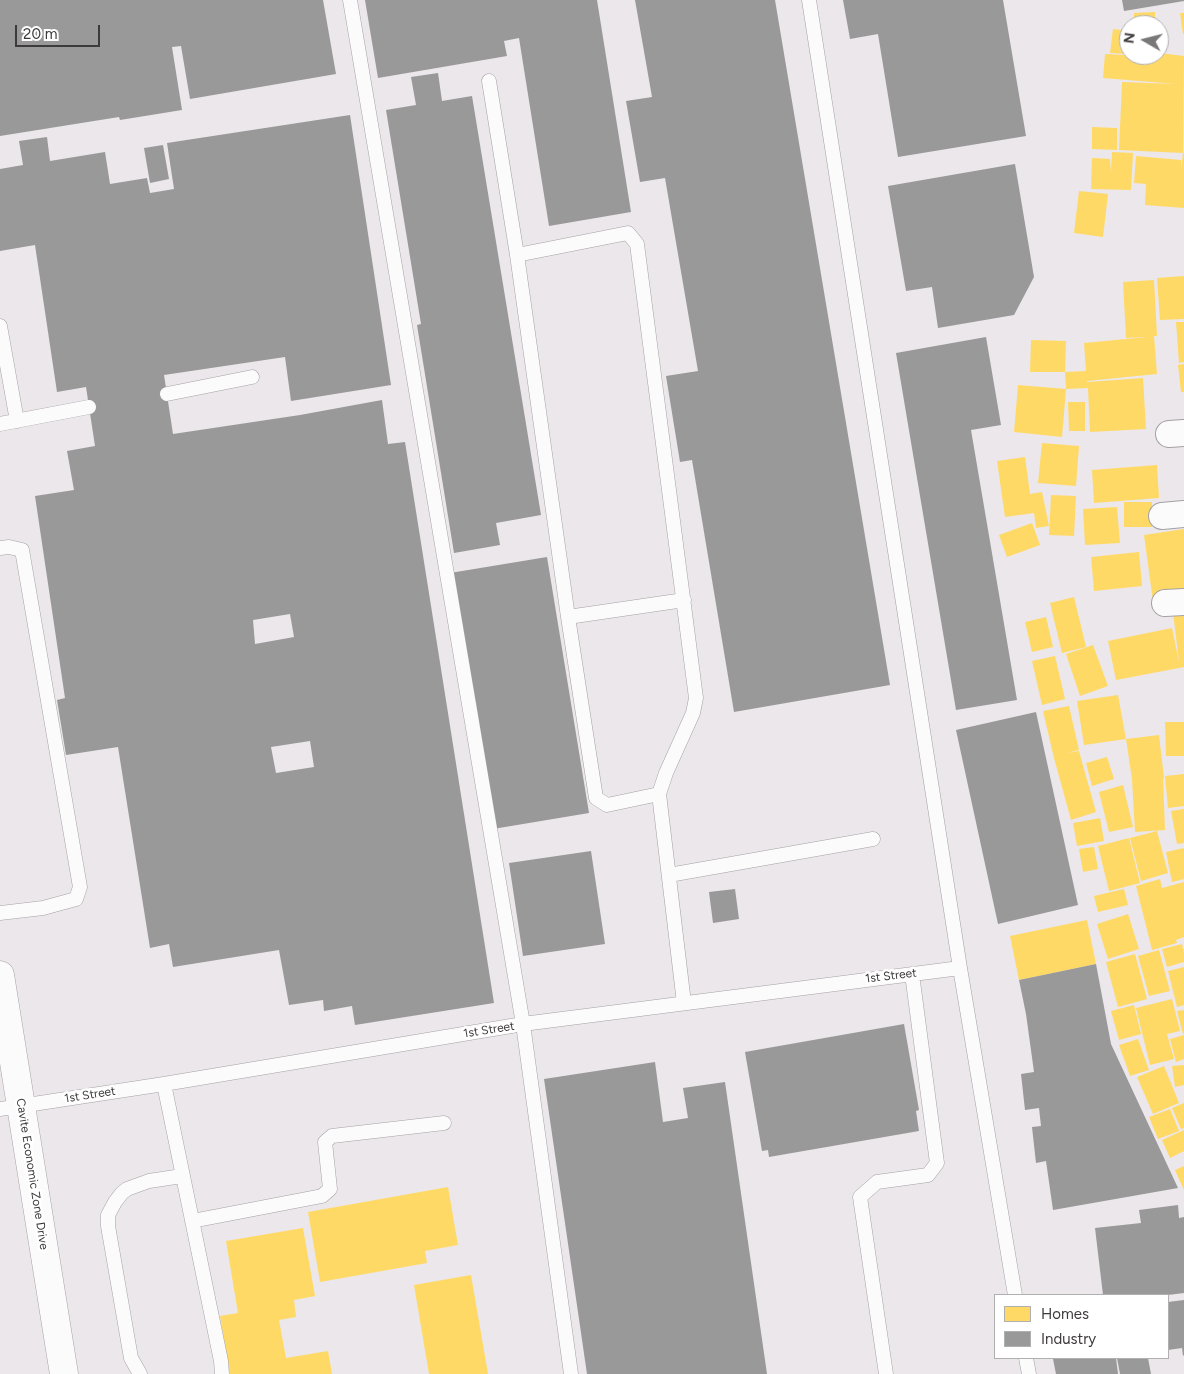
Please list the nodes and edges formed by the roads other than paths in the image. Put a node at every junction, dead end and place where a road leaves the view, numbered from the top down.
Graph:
1 (350, 0) edge
2 (809, 0) edge
3 (489, 81) dead end
4 (517, 255) junction
5 (0, 326) edge
6 (252, 377) dead end
7 (167, 394) dead end
8 (89, 407) dead end
9 (18, 421) junction
10 (0, 424) edge
11 (0, 548) edge
12 (684, 600) junction
13 (568, 617) junction
14 (659, 794) junction
15 (873, 839) dead end
16 (669, 875) junction
17 (0, 913) edge
18 (960, 968) junction
19 (0, 974) edge
20 (912, 974) junction
21 (684, 1003) junction
22 (523, 1024) junction
23 (164, 1084) junction
24 (10, 1107) edge
25 (444, 1123) dead end
26 (182, 1176) junction
27 (192, 1221) junction
28 (1015, 1294) edge
29 (1026, 1359) edge
30 (64, 1374) edge
31 (140, 1374) edge
32 (222, 1374) edge
33 (571, 1374) edge
34 (886, 1374) edge
35 (1029, 1374) edge

1 - 22 lane
2 - 18 lane
3 - 4 lane
4 - 12 lane
4 - 13 lane
5 - 9 lane
6 - 7 lane
8 - 9 lane
9 - 10 lane
11 - 17 lane
12 - 13 lane
12 - 14 lane
13 - 14 lane
14 - 16 lane
15 - 16 lane
16 - 21 lane
18 - 20 lane, 1st Street
18 - 28 lane
19 - 24 street, Cavite Economic Zone Drive
20 - 21 lane, 1st Street
20 - 34 lane
21 - 22 lane, 1st Street
22 - 23 lane, 1st Street
22 - 33 lane
23 - 24 lane, 1st Street
23 - 26 lane
24 - 30 street, Cavite Economic Zone Drive
25 - 27 lane
26 - 27 lane
26 - 31 lane
27 - 32 lane
29 - 35 lane

